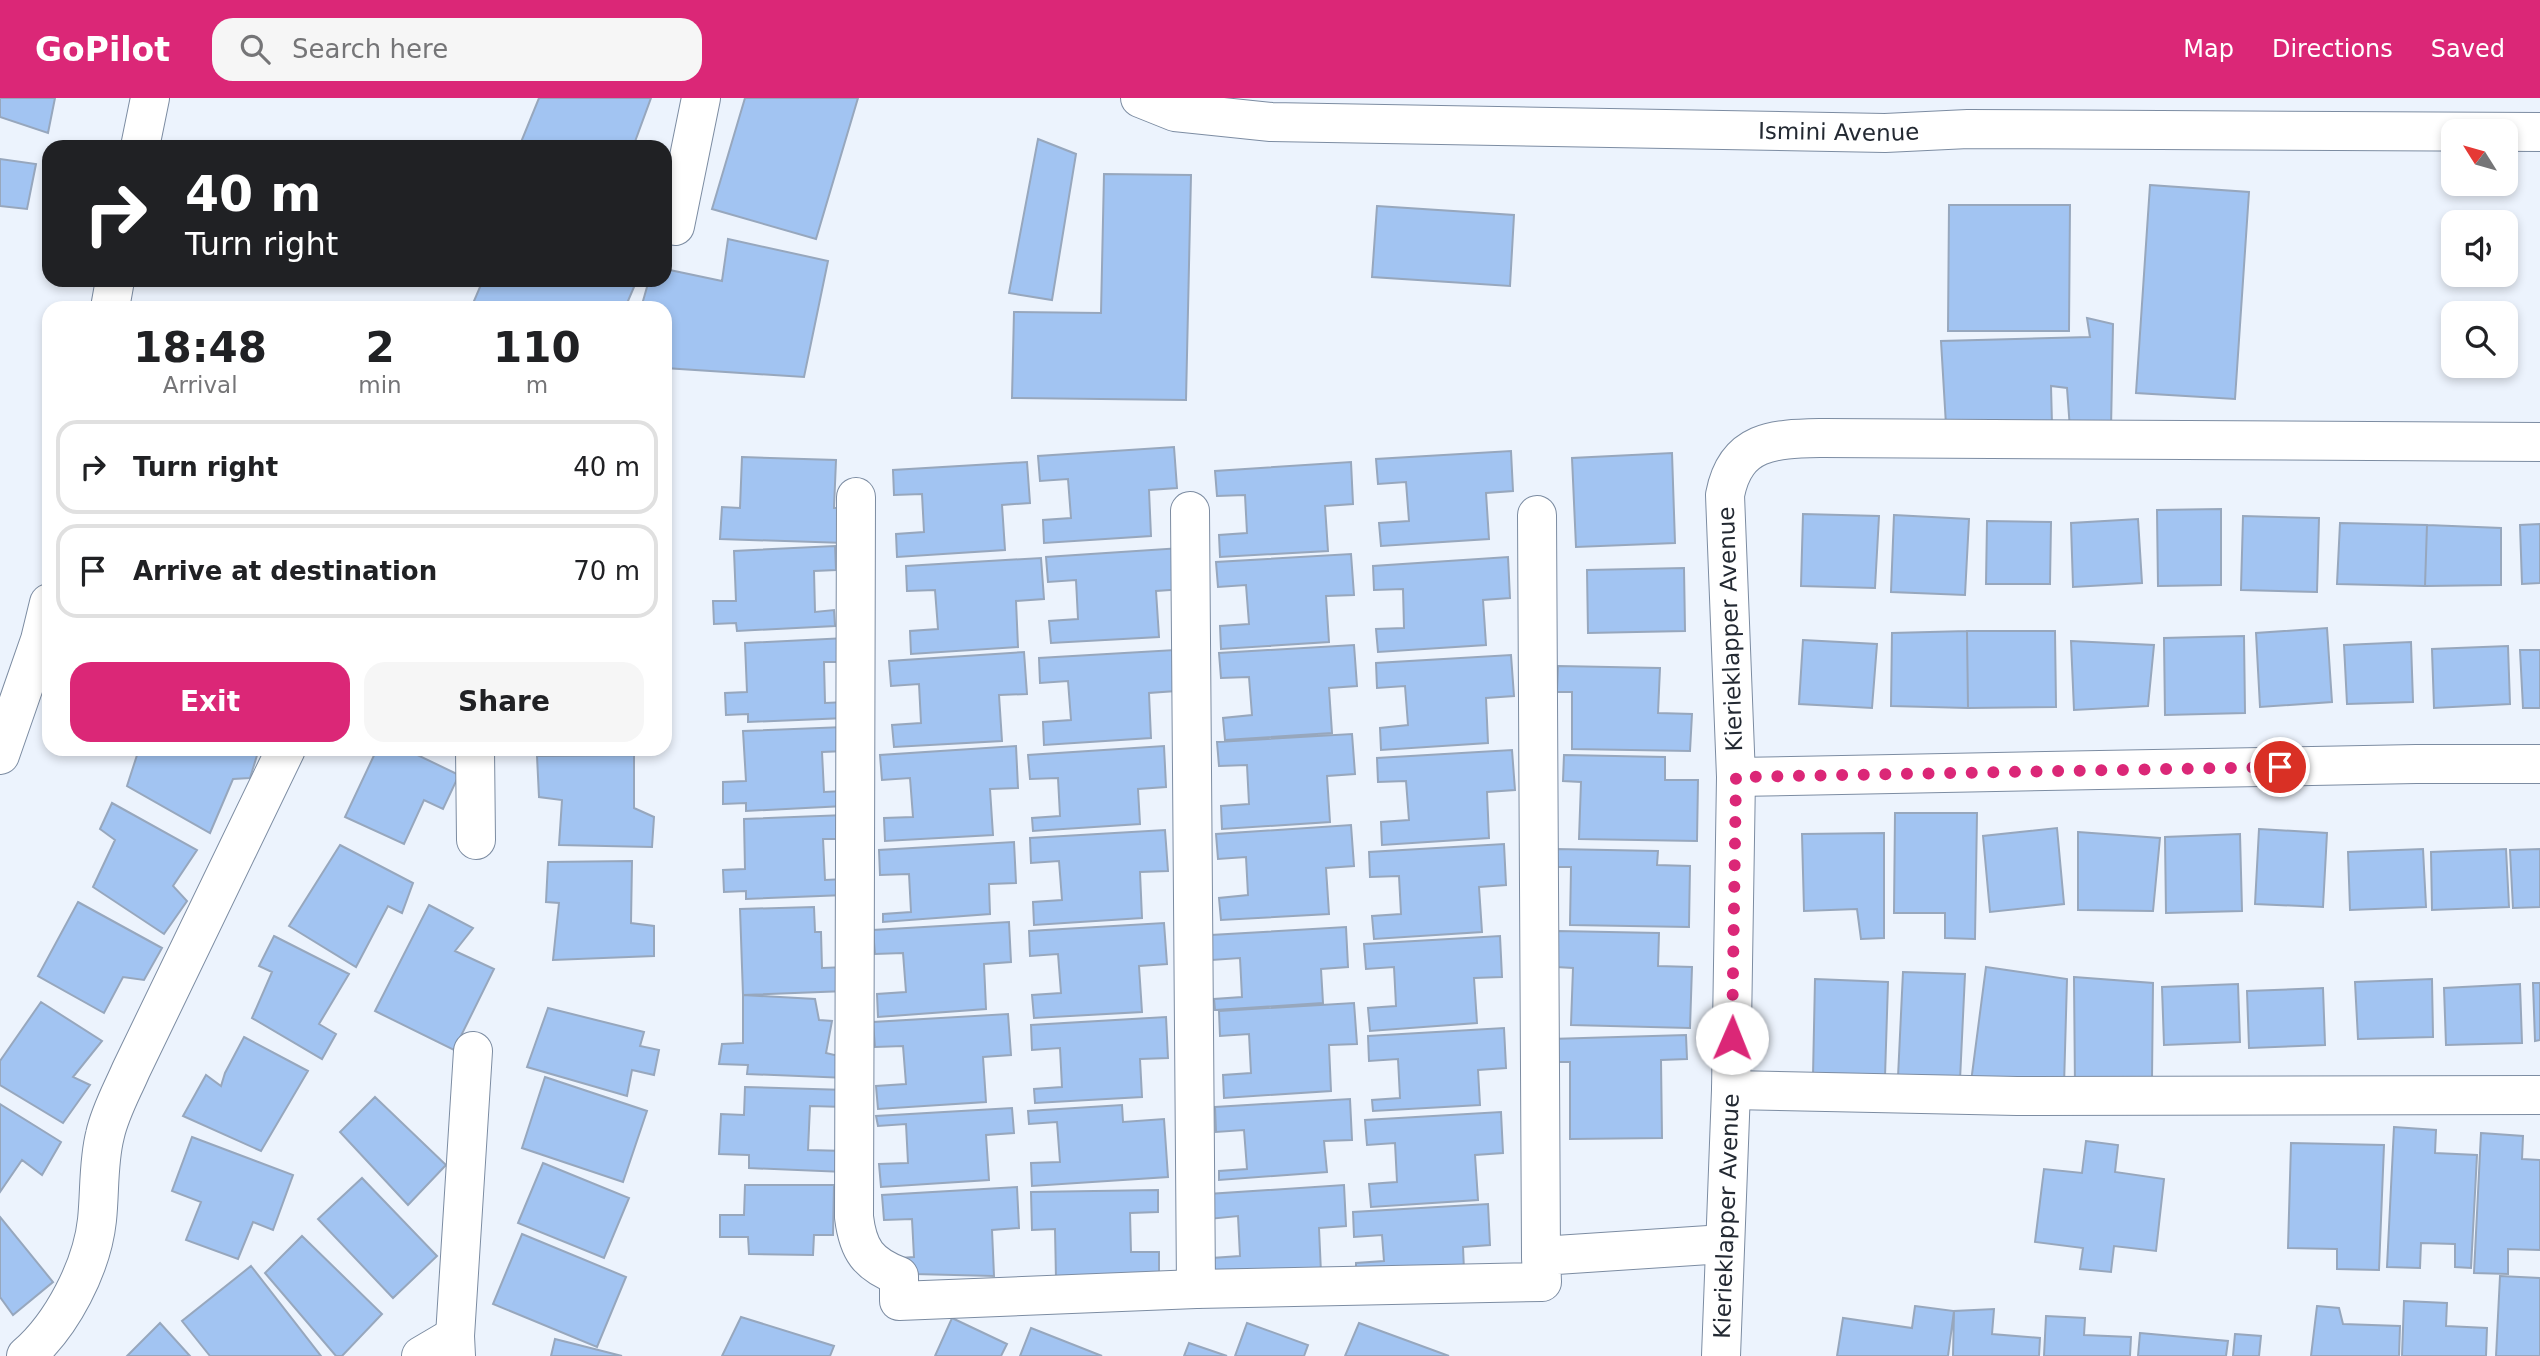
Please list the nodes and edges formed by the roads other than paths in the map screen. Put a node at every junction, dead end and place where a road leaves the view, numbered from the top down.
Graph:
1 (150, 98) edge
2 (701, 98) edge
3 (1140, 98) edge
4 (1970, 114) edge
5 (2527, 120) edge
6 (141, 140) edge
7 (675, 226) dead end
8 (2540, 442) edge
9 (856, 498) dead end
10 (1190, 511) dead end
11 (1536, 515) dead end
12 (42, 631) edge
13 (0, 755) edge
14 (283, 756) edge
15 (475, 756) edge
16 (2540, 764) edge
17 (1736, 777) junction
18 (476, 840) dead end
19 (473, 1051) dead end
20 (1731, 1090) junction
21 (2540, 1095) edge
22 (1724, 1244) junction
23 (1541, 1255) junction
24 (1196, 1289) junction
25 (455, 1346) edge
26 (26, 1356) edge
27 (421, 1356) edge
28 (1721, 1356) edge

1 - 6 street
2 - 7 street
3 - 4 street, Ismini Avenue
4 - 5 street, Ismini Avenue
8 - 17 street, Kierieklapper Avenue
9 - 24 street
10 - 24 street
11 - 23 street
12 - 13 street
14 - 26 street
15 - 18 street
16 - 17 street
17 - 20 street, Kierieklapper Avenue
19 - 25 street
20 - 21 street
20 - 22 street, Kierieklapper Avenue
22 - 23 street
22 - 28 street, Kierieklapper Avenue
23 - 24 street
25 - 27 street

